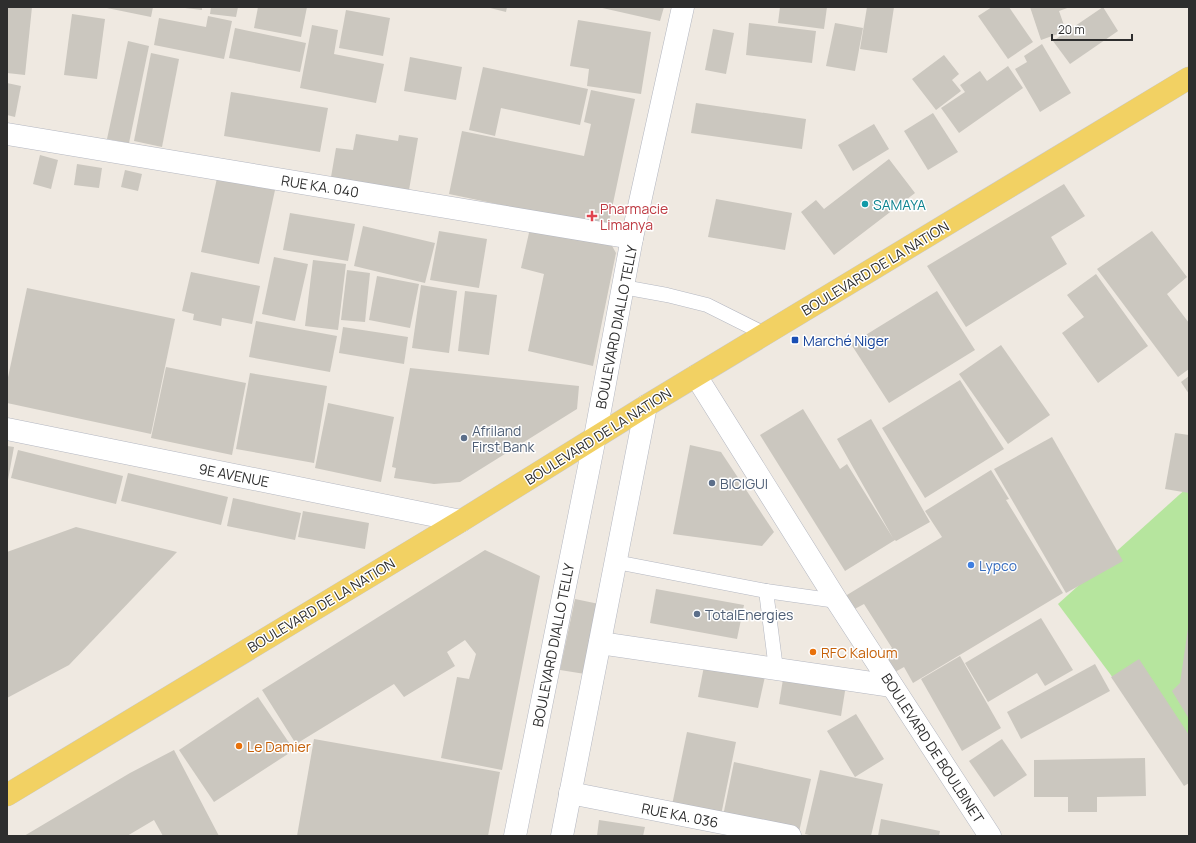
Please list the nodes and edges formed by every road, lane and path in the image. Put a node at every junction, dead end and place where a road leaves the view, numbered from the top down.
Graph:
1 (683, 7) edge
2 (1189, 78) edge
3 (7, 134) edge
4 (632, 238) junction
5 (623, 287) junction
6 (765, 334) junction
7 (696, 376) junction
8 (646, 406) junction
9 (7, 429) edge
10 (595, 437) junction
11 (461, 521) junction
12 (616, 562) junction
13 (766, 591) junction
14 (837, 601) junction
15 (600, 643) junction
16 (776, 669) junction
17 (892, 686) junction
18 (570, 793) junction
19 (7, 795) edge
20 (515, 836) edge
21 (562, 836) edge
22 (790, 836) edge
23 (990, 836) edge

1 - 4 street, BOULEVARD DIALLO TELLY
2 - 6 main road, BOULEVARD DE LA NATION
3 - 4 street, RUE KA. 040
4 - 5 street, BOULEVARD DIALLO TELLY
5 - 6 lane
5 - 10 street, BOULEVARD DIALLO TELLY
6 - 7 main road, BOULEVARD DE LA NATION
7 - 8 main road, BOULEVARD DE LA NATION
7 - 14 street, BOULEVARD DE BOULBINET
8 - 10 main road, BOULEVARD DE LA NATION
8 - 12 street
9 - 11 street, 9E AVENUE
10 - 11 main road, BOULEVARD DE LA NATION
10 - 20 street, BOULEVARD DIALLO TELLY
11 - 19 main road, BOULEVARD DE LA NATION
12 - 13 lane
12 - 15 street
13 - 14 lane
13 - 16 lane
14 - 17 street, BOULEVARD DE BOULBINET
15 - 16 street
15 - 18 street
16 - 17 street
17 - 23 street, BOULEVARD DE BOULBINET
18 - 21 street
18 - 22 street, RUE KA. 036

